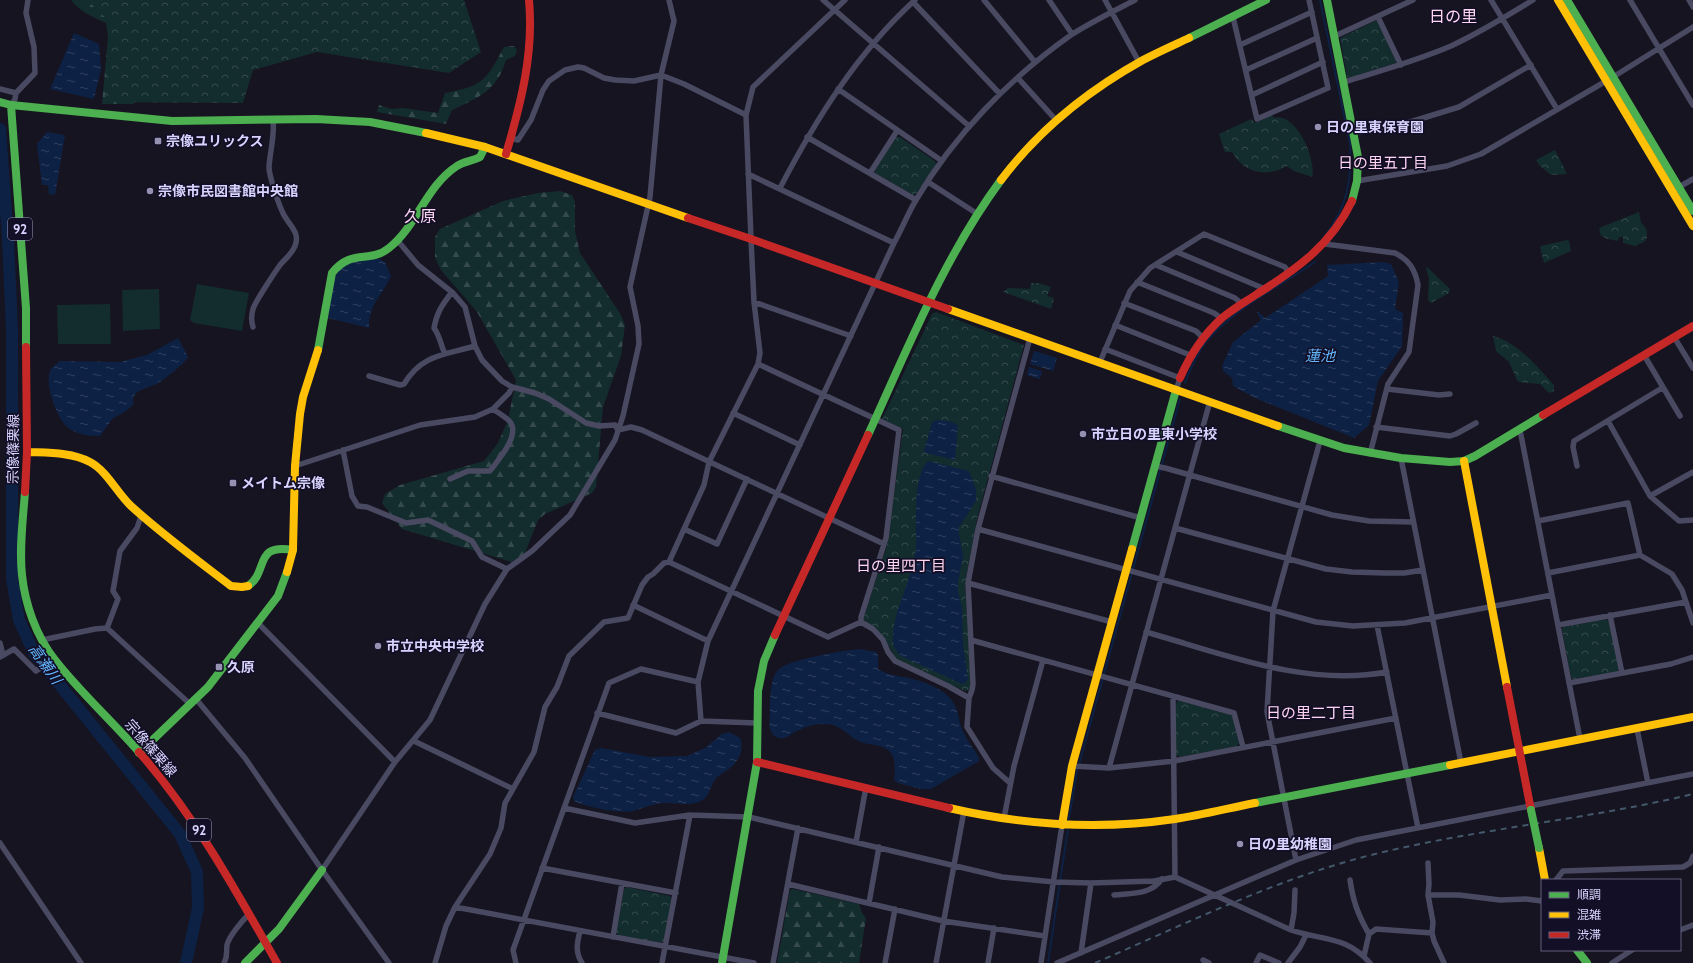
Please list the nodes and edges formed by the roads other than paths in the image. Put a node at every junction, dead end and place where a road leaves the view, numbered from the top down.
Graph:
1 (28, 0) edge
2 (529, 0) edge
3 (669, 0) edge
4 (823, 0) edge
5 (845, 0) edge
6 (984, 0) edge
7 (1049, 0) edge
8 (1105, 0) edge
9 (1135, 0) edge
10 (1266, 0) edge
11 (1309, 0) edge
12 (1327, 0) edge
13 (1413, 0) edge
14 (1491, 0) edge
15 (1533, 0) edge
16 (1558, 0) edge
17 (1567, 0) edge
18 (1630, 0) edge
19 (1689, 0) edge
20 (914, 1) edge
21 (1693, 7) edge
22 (835, 10) junction
23 (1112, 12) junction
24 (1312, 12) junction
25 (1233, 17) junction
26 (1378, 17) junction
27 (1502, 19) junction
28 (1693, 28) edge
29 (1072, 34) junction
30 (1335, 36) junction
31 (1318, 38) junction
32 (873, 44) junction
33 (1240, 45) junction
34 (1659, 48) junction
35 (1035, 62) junction
36 (1139, 62) junction
37 (1323, 62) junction
38 (1401, 65) junction
39 (1531, 66) junction
40 (1246, 70) junction
41 (661, 75) junction
42 (1018, 78) junction
43 (1609, 79) junction
44 (1344, 82) junction
45 (0, 89) edge
46 (838, 89) junction
47 (16, 93) junction
48 (1000, 94) junction
49 (1252, 95) junction
50 (0, 102) edge
51 (1693, 104) edge
52 (11, 105) junction
53 (1557, 109) junction
54 (746, 115) junction
55 (273, 119) junction
56 (1056, 120) junction
57 (969, 126) junction
58 (897, 131) junction
59 (1354, 133) junction
60 (807, 137) junction
61 (511, 138) junction
62 (485, 147) junction
63 (506, 154) junction
64 (942, 161) junction
65 (870, 173) junction
66 (748, 174) junction
67 (1693, 179) edge
68 (1357, 181) junction
69 (928, 182) junction
70 (1679, 187) junction
71 (780, 188) junction
72 (916, 200) junction
73 (647, 205) junction
74 (1693, 211) edge
75 (976, 213) junction
76 (1693, 226) edge
77 (750, 239) junction
78 (398, 241) junction
79 (894, 243) junction
80 (1326, 244) junction
81 (1177, 252) junction
82 (1156, 265) junction
83 (1289, 273) junction
84 (1137, 282) junction
85 (876, 283) junction
86 (1265, 289) junction
87 (452, 292) junction
88 (754, 302) junction
89 (930, 302) junction
90 (1124, 303) junction
91 (1242, 304) junction
92 (1221, 318) junction
93 (1115, 325) junction
94 (1693, 326) edge
95 (253, 327) dead end
96 (851, 336) junction
97 (1202, 337) junction
98 (1674, 337) junction
99 (1030, 338) junction
100 (475, 346) junction
101 (1105, 349) junction
102 (445, 354) junction
103 (1644, 355) junction
104 (1190, 356) junction
105 (1100, 362) junction
106 (758, 364) junction
107 (1693, 368) edge
108 (369, 376) dead end
109 (1180, 378) junction
110 (512, 387) junction
111 (1662, 388) junction
112 (1176, 390) junction
113 (1387, 390) junction
114 (1450, 394) dead end
115 (823, 396) junction
116 (1210, 402) junction
117 (493, 409) junction
118 (733, 413) junction
119 (1680, 416) dead end
120 (875, 420) junction
121 (1608, 421) junction
122 (1476, 422) dead end
123 (1376, 427) junction
124 (618, 430) junction
125 (1520, 430) junction
126 (1320, 441) junction
127 (800, 445) junction
128 (343, 450) junction
129 (27, 452) junction
130 (1370, 454) junction
131 (1400, 458) junction
132 (1464, 461) junction
133 (709, 462) junction
134 (295, 466) junction
135 (1155, 466) junction
136 (1577, 466) dead end
137 (1693, 472) edge
138 (1190, 475) junction
139 (991, 476) junction
140 (450, 479) dead end
141 (747, 479) junction
142 (777, 493) junction
143 (1650, 496) junction
144 (1302, 507) junction
145 (141, 516) junction
146 (830, 518) junction
147 (1141, 518) junction
148 (1693, 520) edge
149 (1538, 521) junction
150 (1413, 522) junction
151 (1175, 528) junction
152 (684, 529) junction
153 (978, 530) junction
154 (884, 544) junction
155 (293, 550) junction
156 (1640, 555) junction
157 (1287, 559) junction
158 (669, 562) junction
159 (507, 569) junction
160 (1127, 570) junction
161 (1423, 570) junction
162 (1548, 573) junction
163 (1161, 580) junction
164 (968, 583) junction
165 (730, 591) junction
166 (1552, 595) junction
167 (1686, 602) junction
168 (633, 605) junction
169 (1492, 606) junction
170 (1273, 611) junction
171 (1610, 615) junction
172 (783, 616) junction
173 (1432, 618) junction
174 (258, 622) junction
175 (861, 622) junction
176 (1112, 622) junction
177 (1693, 623) edge
178 (1377, 625) junction
179 (1558, 625) junction
180 (107, 628) junction
181 (1146, 632) junction
182 (42, 640) junction
183 (972, 640) junction
184 (708, 641) junction
185 (0, 642) edge
186 (1, 656) edge
187 (1693, 657) edge
188 (52, 660) junction
189 (1043, 660) junction
190 (1269, 667) junction
191 (1387, 672) junction
192 (1622, 673) junction
193 (1097, 675) junction
194 (698, 682) junction
195 (1569, 683) junction
196 (1132, 684) junction
197 (1173, 696) junction
198 (969, 698) junction
199 (193, 702) junction
200 (597, 713) junction
201 (1693, 717) edge
202 (1396, 718) junction
203 (701, 721) junction
204 (757, 723) junction
205 (1637, 729) junction
206 (1580, 739) junction
207 (414, 741) junction
208 (1273, 741) junction
209 (1243, 747) junction
210 (1520, 751) junction
211 (138, 753) junction
212 (1174, 761) junction
213 (395, 762) junction
214 (757, 762) junction
215 (1461, 763) junction
216 (1076, 767) junction
217 (1109, 768) junction
218 (1407, 774) junction
219 (1693, 774) edge
220 (1010, 783) junction
221 (1648, 783) junction
222 (866, 787) junction
223 (513, 789) junction
224 (1284, 798) junction
225 (564, 808) junction
226 (1531, 808) junction
227 (964, 811) junction
228 (690, 815) junction
229 (749, 816) junction
230 (1004, 818) junction
231 (1175, 819) junction
232 (1066, 825) junction
233 (798, 828) junction
234 (1418, 828) junction
235 (856, 842) junction
236 (0, 843) edge
237 (879, 847) junction
238 (1693, 856) edge
239 (1296, 860) junction
240 (1428, 863) dead end
241 (954, 865) junction
242 (542, 868) junction
243 (322, 870) junction
244 (1175, 877) junction
245 (1162, 879) junction
246 (1545, 879) edge
247 (1557, 879) edge
248 (1350, 880) dead end
249 (1057, 882) junction
250 (622, 883) junction
251 (1091, 883) junction
252 (788, 884) junction
253 (1295, 890) dead end
254 (676, 893) junction
255 (1114, 894) dead end
256 (1214, 895) junction
257 (1428, 895) junction
258 (1541, 901) edge
259 (869, 903) junction
260 (455, 907) junction
261 (895, 909) junction
262 (249, 914) junction
263 (523, 920) junction
264 (943, 921) junction
265 (1692, 925) edge
266 (994, 928) junction
267 (1290, 930) junction
268 (1681, 930) edge
269 (580, 931) junction
270 (1432, 933) junction
271 (1369, 934) junction
272 (1306, 935) junction
273 (1045, 936) junction
274 (613, 937) junction
275 (265, 942) junction
276 (665, 947) junction
277 (1578, 951) edge
278 (1630, 951) edge
279 (1081, 953) junction
280 (1364, 956) junction
281 (722, 960) edge
282 (81, 963) edge
283 (224, 963) edge
284 (245, 963) edge
285 (277, 963) edge
286 (389, 963) edge
287 (435, 963) edge
288 (516, 963) edge
289 (582, 963) edge
290 (662, 963) edge
291 (754, 963) edge
292 (773, 963) edge
293 (885, 963) edge
294 (936, 963) edge
295 (988, 963) edge
296 (1041, 963) edge
297 (1057, 963) edge
298 (1256, 963) edge
299 (1279, 963) edge
300 (1288, 963) edge
301 (1370, 963) edge
302 (1444, 963) edge
303 (1587, 963) edge
304 (1612, 963) edge

1 - 47 street
2 - 61 street
3 - 41 street
4 - 22 street
5 - 22 street
6 - 35 street
7 - 29 street
8 - 23 street
9 - 23 street
10 - 25 street
11 - 24 street
12 - 30 street
13 - 26 street
14 - 27 street
15 - 27 street
16 - 43 street
17 - 43 street
18 - 34 street
19 - 21 street
20 - 32 street
20 - 48 street
22 - 32 street
22 - 54 street
23 - 29 street
23 - 36 street
24 - 31 street
24 - 33 street
25 - 33 street
25 - 36 street
26 - 30 street
26 - 38 street
27 - 38 street
27 - 39 street
28 - 34 street
29 - 35 street
30 - 44 street
31 - 37 street
31 - 40 street
32 - 46 street
32 - 57 street
33 - 40 street
34 - 43 street
34 - 51 street
35 - 42 street
36 - 56 street
37 - 49 street
37 - 49 street
38 - 44 street
39 - 53 street
39 - 59 street
40 - 49 street
41 - 54 street
41 - 61 street
41 - 73 street
42 - 48 street
42 - 56 street
43 - 53 street
43 - 70 street
43 - 76 street
44 - 59 street
45 - 47 street
46 - 58 street
46 - 60 street
47 - 52 street
48 - 57 street
50 - 52 street
52 - 55 street
52 - 129 street, 宗像篠栗線 / 92
53 - 68 street
54 - 66 street
55 - 62 street
55 - 95 street
56 - 75 street
57 - 64 street
58 - 64 street
58 - 65 street
59 - 68 street
60 - 65 street
60 - 71 street
61 - 63 street
62 - 63 street
62 - 78 street
63 - 73 street
64 - 69 street
65 - 72 street
66 - 71 street
66 - 77 street
67 - 70 street
68 - 80 street
69 - 72 street
69 - 75 street
70 - 74 street
71 - 79 street
72 - 79 street
73 - 77 street
73 - 124 street
75 - 89 street
77 - 85 street
77 - 88 street
78 - 87 street
78 - 134 street
79 - 85 street
80 - 83 street
80 - 113 street
81 - 82 street
81 - 83 street
81 - 86 street
82 - 84 street
82 - 91 street
83 - 86 street
84 - 90 street
84 - 92 street
85 - 89 street
85 - 96 street
86 - 91 street
87 - 100 street
87 - 102 street
88 - 96 street
88 - 106 street
89 - 99 street
89 - 120 street
90 - 93 street
90 - 97 street
91 - 92 street
92 - 97 street
93 - 101 street
93 - 104 street
94 - 98 street
96 - 115 street
97 - 104 street
98 - 103 street
98 - 107 street
99 - 105 street
99 - 139 street
100 - 102 street
100 - 110 street
101 - 105 street
101 - 109 street
102 - 108 street
103 - 111 street
103 - 125 street
104 - 109 street
105 - 112 street
106 - 115 street
106 - 118 street
109 - 112 street
110 - 117 street
110 - 124 street
111 - 119 street
111 - 121 street
112 - 116 street
112 - 135 street
113 - 114 street
113 - 123 street
115 - 120 street
115 - 127 street
116 - 126 street
116 - 138 street
117 - 128 street
117 - 140 street
118 - 127 street
118 - 133 street
120 - 146 street
120 - 154 street
121 - 136 street
121 - 143 street
122 - 123 street
123 - 130 street
124 - 133 street
124 - 159 street
125 - 132 street
125 - 149 street
126 - 130 street
126 - 144 street
127 - 142 street
128 - 134 street
128 - 159 street
129 - 145 street
129 - 182 street, 宗像篠栗線 / 92
130 - 131 street
131 - 132 street
131 - 150 street
132 - 169 street
133 - 141 street
133 - 152 street
134 - 155 street
135 - 138 street
135 - 147 street
137 - 143 street
138 - 144 street
138 - 151 street
139 - 147 street
139 - 153 street
141 - 142 street
141 - 152 street
142 - 146 street
142 - 165 street
143 - 148 street
144 - 150 street
144 - 157 street
145 - 155 street
145 - 180 street
146 - 154 street
146 - 172 street
147 - 160 street
149 - 156 street
149 - 162 street
150 - 161 street
151 - 157 street
151 - 163 street
152 - 158 street
153 - 160 street
153 - 164 street
154 - 175 street
155 - 174 street
156 - 162 street
156 - 167 street
157 - 161 street
157 - 170 street
158 - 165 street
158 - 168 street
159 - 207 street
160 - 163 street
160 - 176 street
161 - 173 street
162 - 166 street
163 - 170 street
163 - 181 street
164 - 176 street
164 - 183 street
165 - 172 street
165 - 184 street
166 - 169 street
166 - 179 street
167 - 171 street
167 - 177 street
168 - 184 street
168 - 223 street
169 - 173 street
169 - 210 street
170 - 178 street
170 - 190 street
171 - 179 street
171 - 192 street
172 - 175 street
172 - 204 street
173 - 178 street
173 - 215 street
174 - 199 street
174 - 213 street
175 - 198 street
176 - 193 street
178 - 191 street
179 - 195 street
180 - 182 street
180 - 199 street
181 - 190 street
181 - 196 street
182 - 188 street, 宗像篠栗線 / 92
183 - 189 street
183 - 198 street
184 - 194 street
185 - 186 street
186 - 188 street
187 - 192 street
188 - 211 street, 宗像篠栗線 / 92
189 - 193 street
189 - 220 street
190 - 191 street
190 - 208 street
191 - 202 street
192 - 195 street
193 - 196 street
193 - 216 street
194 - 200 street
194 - 203 street
195 - 206 street
196 - 197 street
196 - 217 street
197 - 209 street
197 - 212 street
198 - 220 street
199 - 211 street
199 - 243 street
200 - 203 street
200 - 225 street
201 - 205 street
202 - 208 street
202 - 218 street
203 - 204 street
204 - 214 street
205 - 206 street
205 - 221 street
206 - 210 street
207 - 213 street
207 - 223 street
208 - 209 street
208 - 224 street
209 - 212 street
210 - 215 street
210 - 226 street
211 - 262 street, 宗像篠栗線 / 92
212 - 217 street
212 - 231 street
213 - 243 street
214 - 222 street
214 - 229 street
215 - 218 street
216 - 217 street
216 - 232 street
218 - 224 street
218 - 234 street
219 - 221 street
220 - 230 street
221 - 226 street
222 - 227 street
222 - 235 street
223 - 260 street
224 - 231 street
224 - 239 street
225 - 228 street
225 - 242 street
226 - 234 street
226 - 246 street, bridge
227 - 230 street
227 - 241 street
228 - 229 street
228 - 254 street
229 - 233 street
229 - 281 street
230 - 232 street
231 - 232 street
231 - 244 street
232 - 249 street
233 - 235 street
233 - 252 street
234 - 239 street
235 - 237 street
236 - 282 street
237 - 241 street
237 - 259 street
238 - 247 street
239 - 256 street
240 - 257 street
241 - 249 street
241 - 264 street
242 - 250 street
242 - 263 street
243 - 275 street
243 - 286 street
244 - 245 street
244 - 256 street
245 - 251 street
245 - 255 street
248 - 271 street
249 - 251 street
249 - 273 street
250 - 254 street
250 - 274 street
251 - 279 street
252 - 259 street
252 - 292 street
253 - 267 street
254 - 276 street
256 - 267 street
256 - 279 street
257 - 258 street
257 - 270 street
259 - 261 street
260 - 263 street
260 - 287 street
261 - 264 street
261 - 293 street
262 - 275 street, 宗像篠栗線 / 92
262 - 283 street
263 - 269 street
263 - 288 street
264 - 266 street
264 - 294 street
265 - 268 street
266 - 273 street
266 - 295 street
267 - 272 street
269 - 274 street
269 - 289 street
270 - 271 street
270 - 302 street
271 - 280 street
272 - 280 street
272 - 300 street
273 - 296 street
274 - 276 street
275 - 284 street
275 - 285 street, 宗像篠栗線 / 92
276 - 281 street
276 - 290 street
277 - 303 street
278 - 304 street
279 - 297 street
280 - 301 street
281 - 291 street
298 - 299 street

